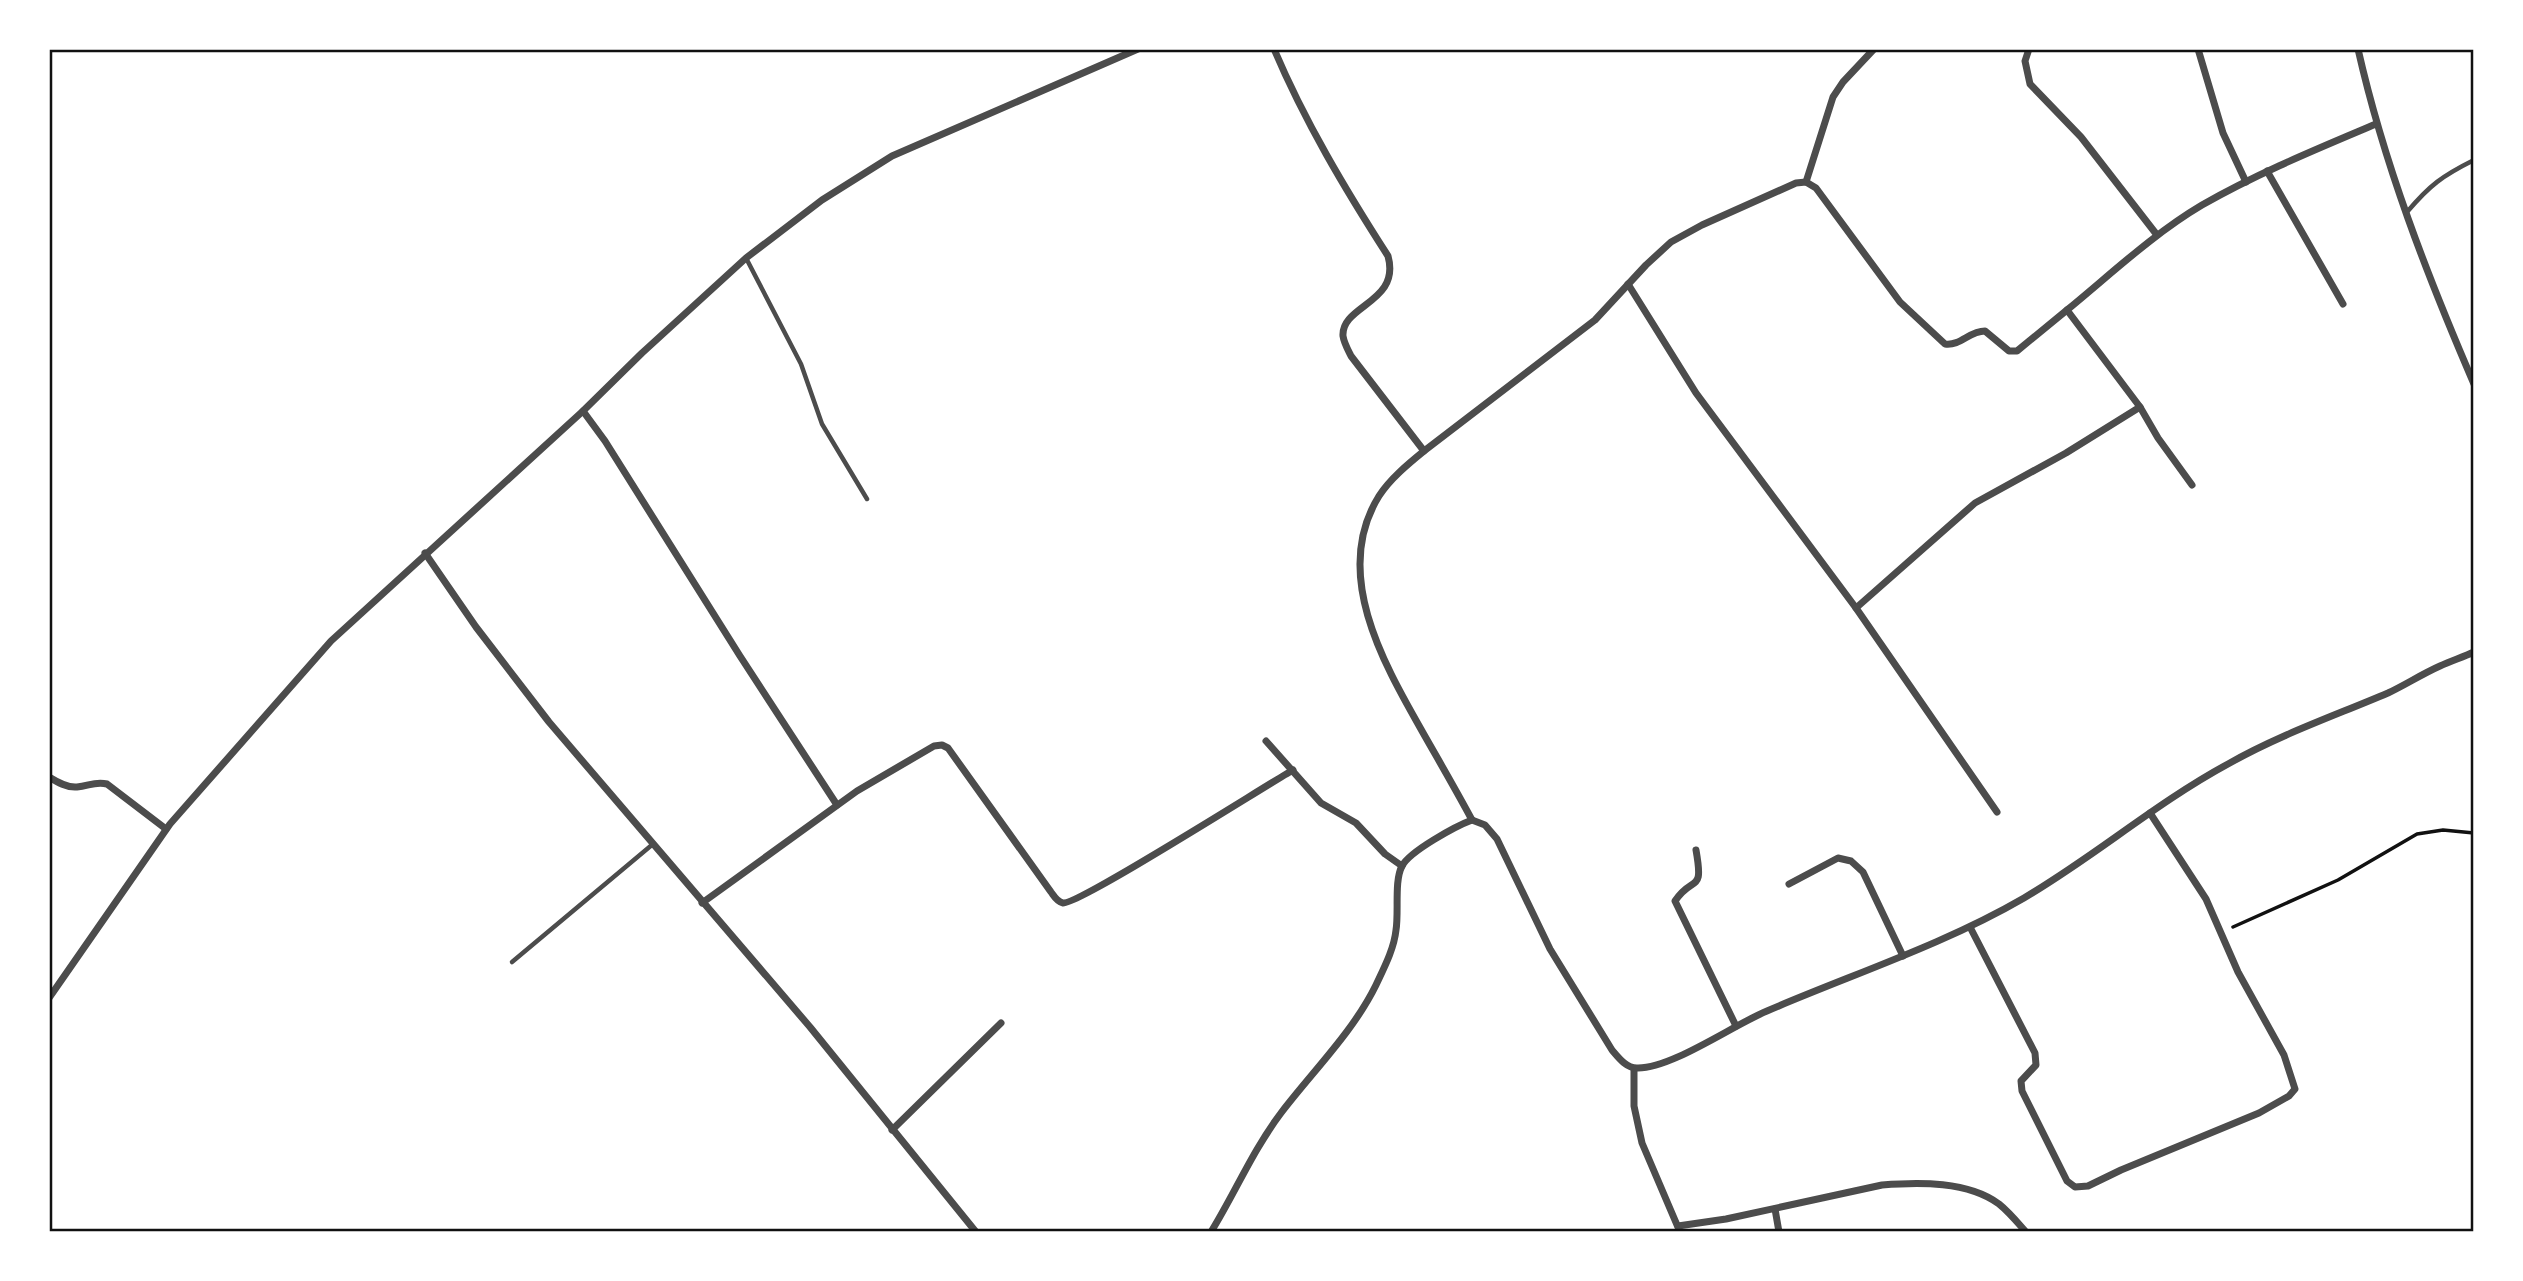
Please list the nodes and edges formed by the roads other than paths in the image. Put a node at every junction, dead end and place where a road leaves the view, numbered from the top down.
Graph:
1 (1139, 49) edge
2 (1274, 49) edge
3 (1874, 49) edge
4 (2029, 49) edge
5 (2198, 49) edge
6 (2358, 49) edge
7 (2376, 124) junction
8 (2474, 159) edge
9 (2267, 172) junction
10 (1806, 182) junction
11 (2246, 183) junction
12 (2407, 213) junction
13 (2157, 235) junction
14 (746, 258) junction
15 (1628, 284) junction
16 (2343, 304) dead end
17 (2067, 310) junction
18 (2474, 384) edge
19 (2140, 407) junction
20 (583, 411) junction
21 (1424, 451) junction
22 (2192, 485) dead end
23 (867, 499) dead end
24 (425, 553) junction
25 (1856, 608) junction
26 (2474, 652) edge
27 (1266, 741) dead end
28 (1293, 770) junction
29 (49, 777) edge
30 (837, 805) junction
31 (1997, 812) dead end
32 (2150, 813) junction
33 (1472, 820) junction
34 (166, 830) junction
35 (653, 844) junction
36 (1696, 850) dead end
37 (1402, 866) junction
38 (1790, 884) dead end
39 (702, 903) junction
40 (1970, 926) junction
41 (1903, 956) junction
42 (512, 962) dead end
43 (49, 998) edge
44 (1001, 1023) dead end
45 (1735, 1026) junction
46 (1634, 1069) junction
47 (892, 1130) junction
48 (1775, 1209) junction
49 (1679, 1229) edge
50 (976, 1232) edge
51 (1211, 1232) edge
52 (1779, 1232) edge
53 (2026, 1232) edge

1 - 14 street
2 - 21 street
3 - 10 street
4 - 13 street
5 - 11 street
6 - 7 street
7 - 9 street
7 - 12 street
8 - 12 lane
9 - 11 street
9 - 16 street
10 - 15 street
10 - 17 street
11 - 13 street
12 - 18 street
13 - 17 street
14 - 20 street
14 - 23 lane
15 - 21 street
15 - 25 street
17 - 19 street
19 - 22 street
19 - 25 street
20 - 24 street
20 - 30 street
21 - 33 street
24 - 34 street
24 - 35 street
25 - 31 street
26 - 32 street
27 - 28 street
28 - 30 street
28 - 37 street
29 - 34 street
30 - 39 street
32 - 40 street
32 - 40 street
33 - 37 street
33 - 46 street
34 - 43 street
35 - 39 street
35 - 42 lane
36 - 45 street
37 - 51 street
38 - 41 street
39 - 47 street
40 - 41 street
41 - 45 street
44 - 47 street
45 - 46 street
46 - 49 street
47 - 50 street
48 - 49 street
48 - 52 street
48 - 53 street

